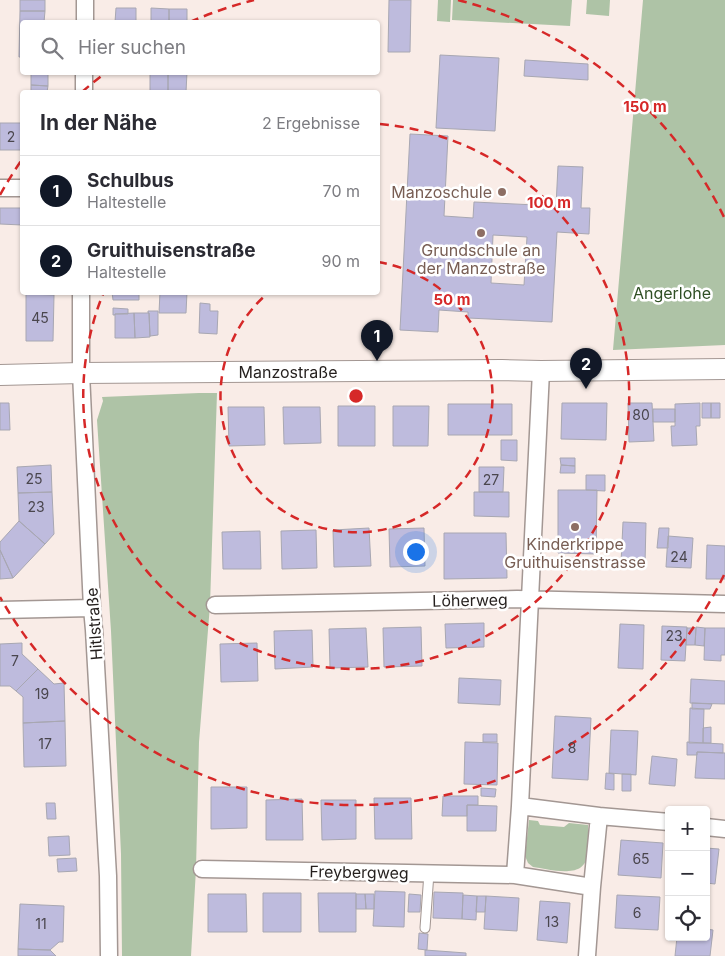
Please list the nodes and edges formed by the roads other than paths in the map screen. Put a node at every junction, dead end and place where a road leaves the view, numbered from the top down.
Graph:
1 (85, 0) edge
2 (85, 20) edge
3 (84, 75) edge
4 (84, 90) edge
5 (0, 188) edge
6 (20, 188) edge
7 (81, 295) edge
8 (725, 369) edge
9 (541, 372) junction
10 (81, 373) junction
11 (0, 376) edge
12 (530, 599) junction
13 (725, 604) edge
14 (215, 605) dead end
15 (92, 608) junction
16 (0, 610) edge
17 (520, 806) junction
18 (599, 816) junction
19 (665, 822) edge
20 (710, 826) edge
21 (725, 828) edge
22 (202, 869) dead end
23 (429, 873) junction
24 (515, 875) junction
25 (592, 887) junction
26 (425, 928) dead end
27 (109, 956) edge
28 (588, 956) edge

1 - 2 street
3 - 4 street
5 - 6 street
7 - 10 street, Hitlstraße
8 - 9 street, Manzostraße
9 - 10 street, Manzostraße
9 - 12 street
10 - 11 street, Manzostraße
10 - 15 street, Hitlstraße
12 - 13 street, Löherweg
12 - 14 street, Löherweg
12 - 17 street
15 - 16 street
15 - 27 street, Hitlstraße
17 - 18 street
17 - 24 street
18 - 19 street
18 - 25 street
20 - 21 street
22 - 23 street, Freybergweg
23 - 24 street, Freybergweg
23 - 26 lane
24 - 25 street, Freybergweg
25 - 28 street

